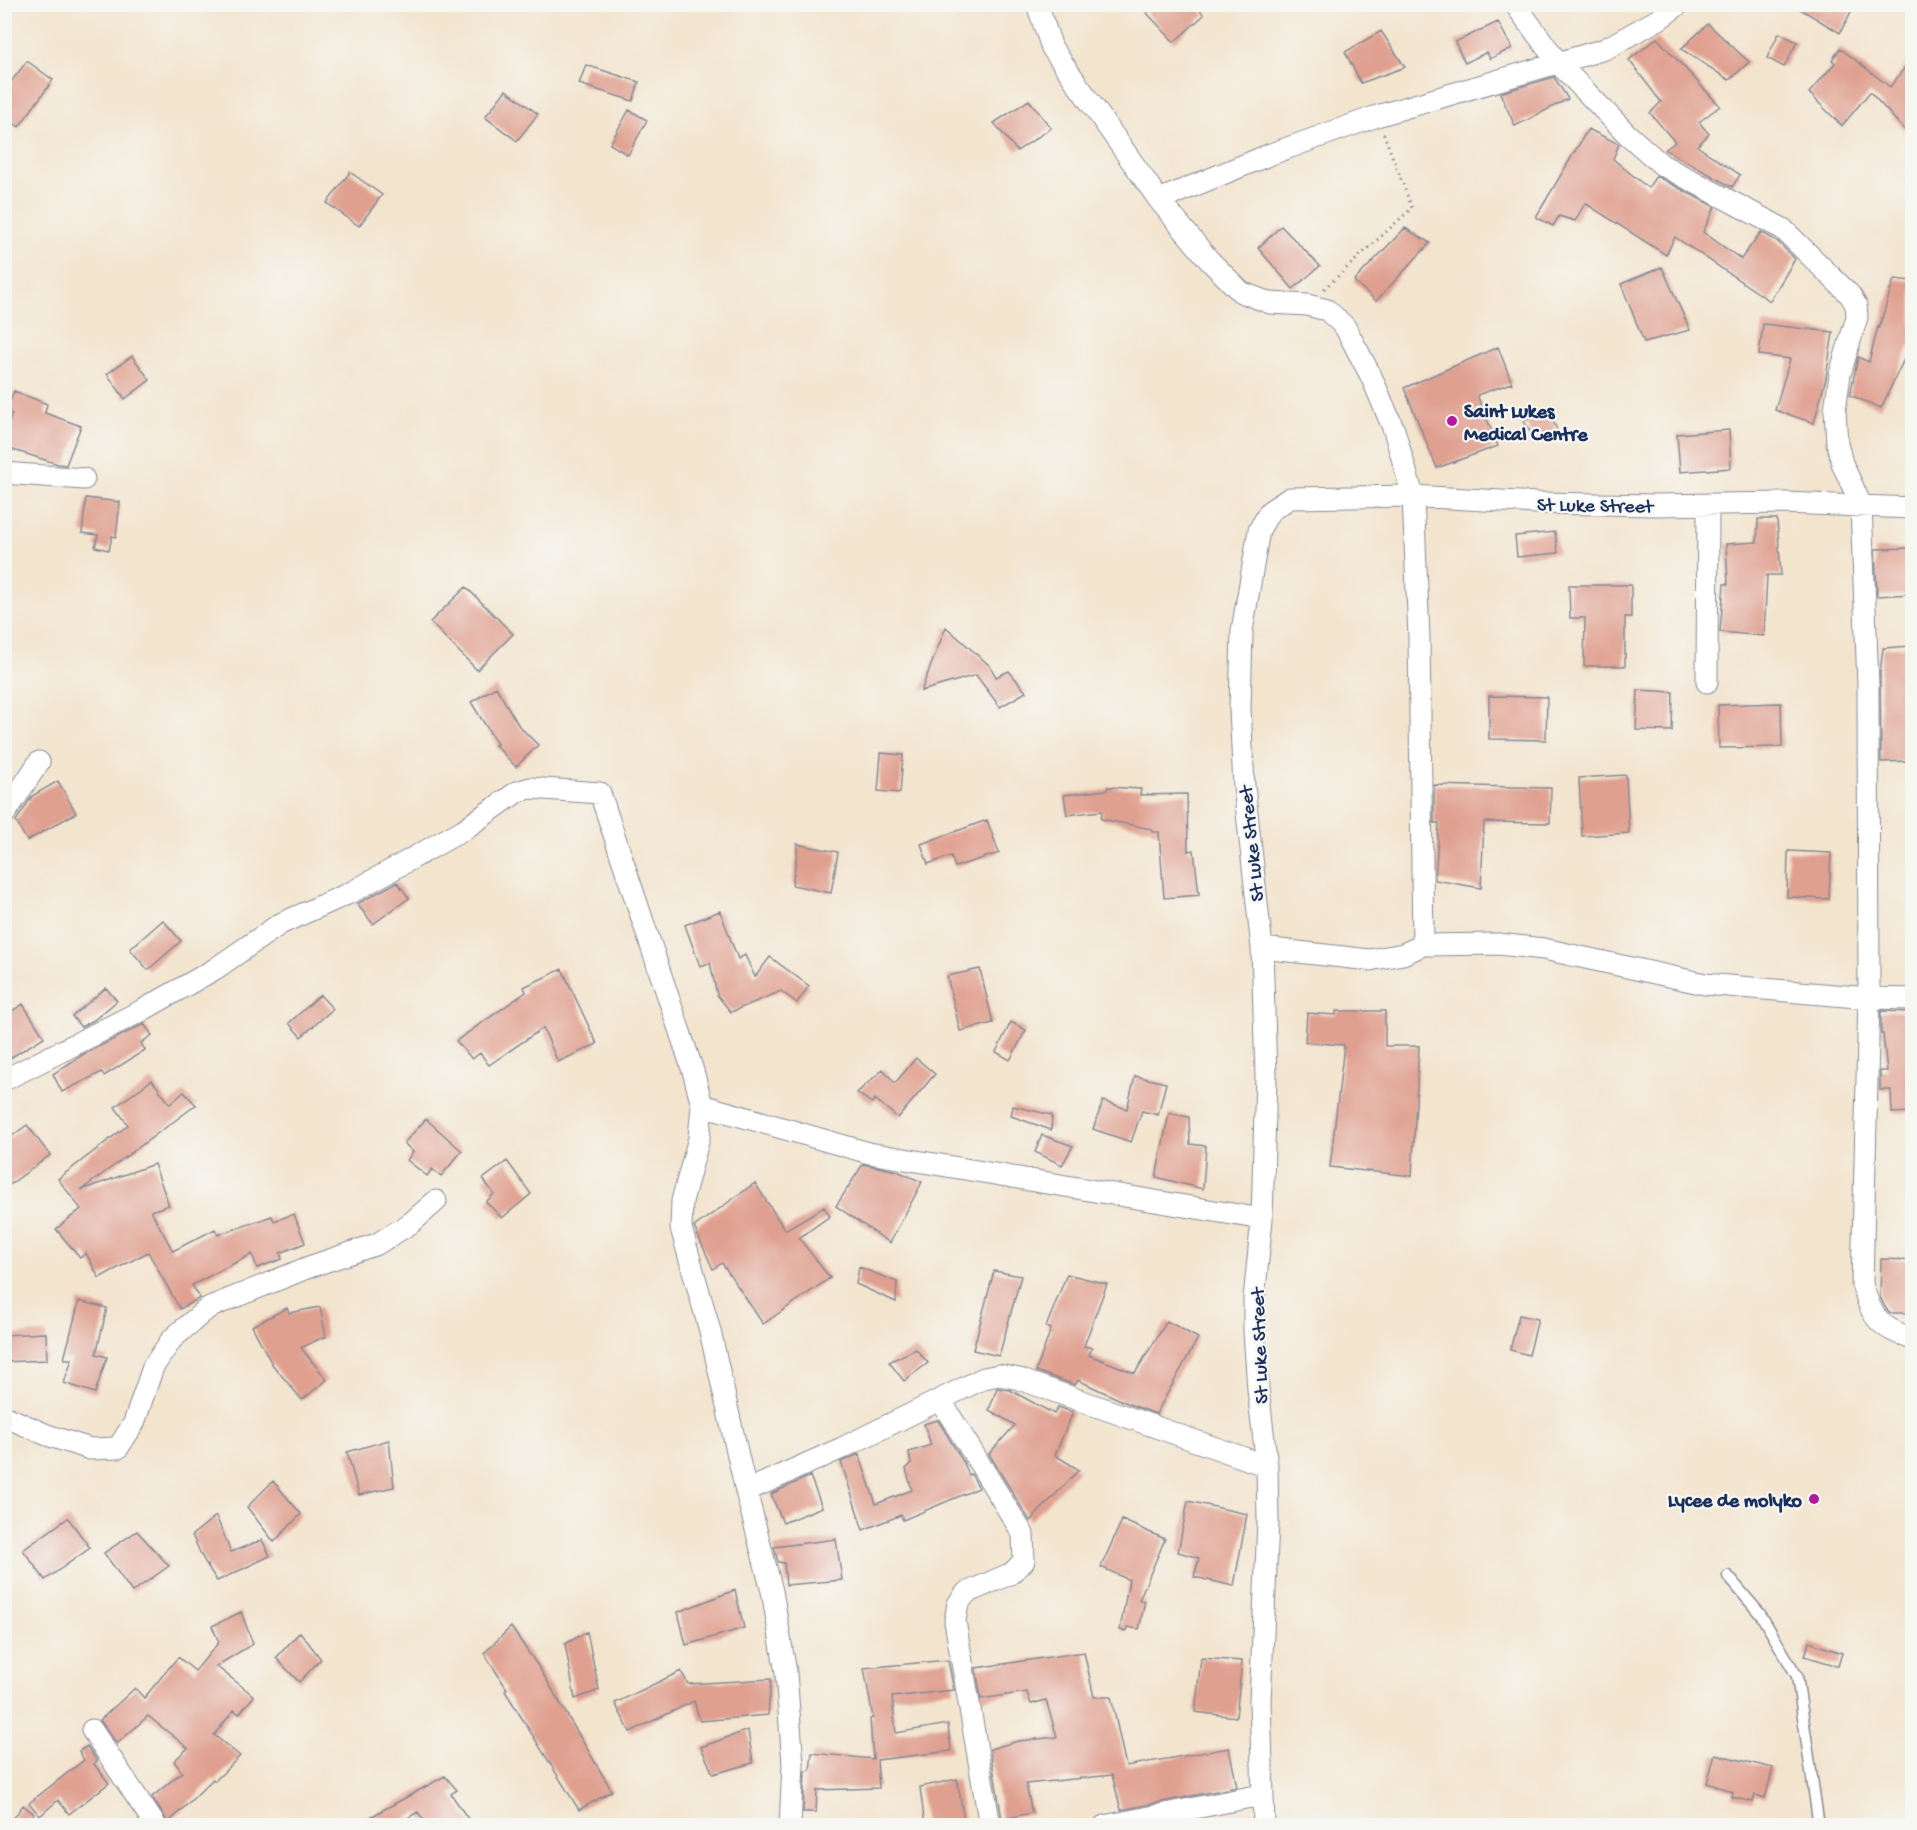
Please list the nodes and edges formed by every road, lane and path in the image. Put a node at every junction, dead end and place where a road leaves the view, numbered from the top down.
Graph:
1 (1037, 4) edge
2 (1515, 4) edge
3 (1679, 4) edge
4 (1558, 63) junction
5 (1377, 116) junction
6 (1159, 200) junction
7 (1307, 304) junction
8 (4, 473) edge
9 (84, 479) dead end
10 (1413, 496) junction
11 (1708, 504) junction
12 (1861, 505) junction
13 (1912, 508) edge
14 (1707, 682) dead end
15 (39, 762) dead end
16 (4, 815) edge
17 (1423, 945) junction
18 (1262, 948) junction
19 (1869, 998) junction
20 (1912, 999) edge
21 (4, 1080) edge
22 (702, 1105) junction
23 (436, 1202) dead end
24 (1262, 1219) junction
25 (1912, 1339) edge
26 (941, 1401) junction
27 (4, 1416) edge
28 (1268, 1466) junction
29 (746, 1491) junction
30 (1728, 1576) dead end
31 (92, 1730) dead end
32 (1261, 1795) junction
33 (156, 1826) edge
34 (790, 1826) edge
35 (990, 1826) edge
36 (1104, 1826) edge
37 (1264, 1826) edge
38 (1819, 1826) edge

1 - 6 street
2 - 4 street
3 - 4 street
4 - 5 street
4 - 12 street
5 - 6 street
5 - 7 path
6 - 7 street
7 - 10 street
8 - 9 street
10 - 11 street, St Luke Street
10 - 17 street
10 - 18 street, St Luke Street
11 - 12 street, St Luke Street
11 - 14 street
12 - 13 street, St Luke Street
12 - 19 street
15 - 16 street
17 - 18 street
17 - 19 street
18 - 24 street, St Luke Street
19 - 20 street
19 - 25 street
21 - 22 street
22 - 24 street
22 - 29 street
23 - 27 street
24 - 28 street, St Luke Street
26 - 28 street
26 - 29 street
26 - 35 street
28 - 32 street, St Luke Street
29 - 34 street
30 - 38 lane
31 - 33 street
32 - 36 street
32 - 37 street, St Luke Street

